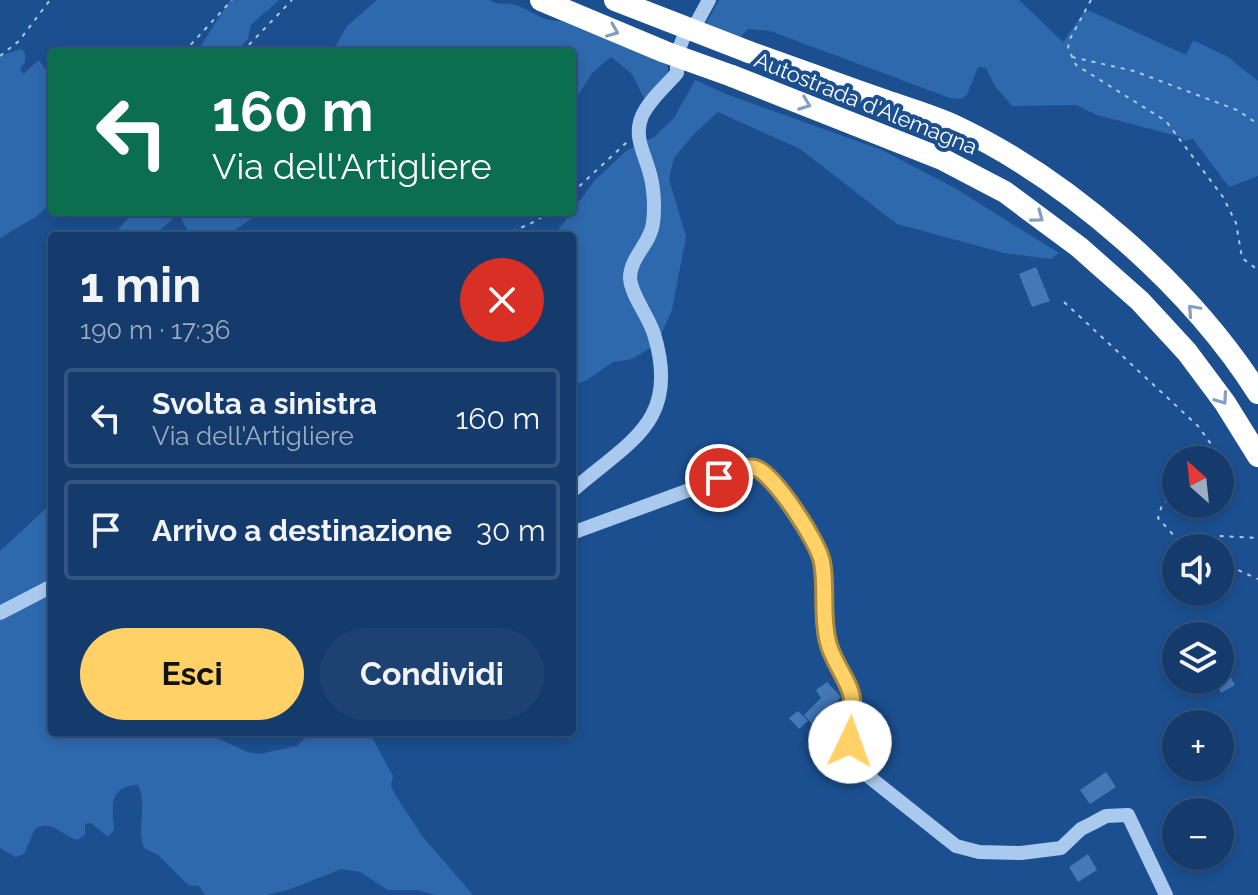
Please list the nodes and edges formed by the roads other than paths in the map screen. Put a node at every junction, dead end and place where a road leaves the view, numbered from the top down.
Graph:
1 (541, 0) edge
2 (615, 0) edge
3 (709, 0) edge
4 (1258, 393) edge
5 (1258, 456) edge
6 (576, 487) edge
7 (576, 532) edge
8 (48, 588) edge
9 (0, 613) edge
10 (1166, 895) edge

1 -> 5 highway, Autostrada d'Alemagna, bridge
4 -> 2 highway, Autostrada d'Alemagna, bridge
3 - 6 street
7 - 10 street
8 - 9 street

